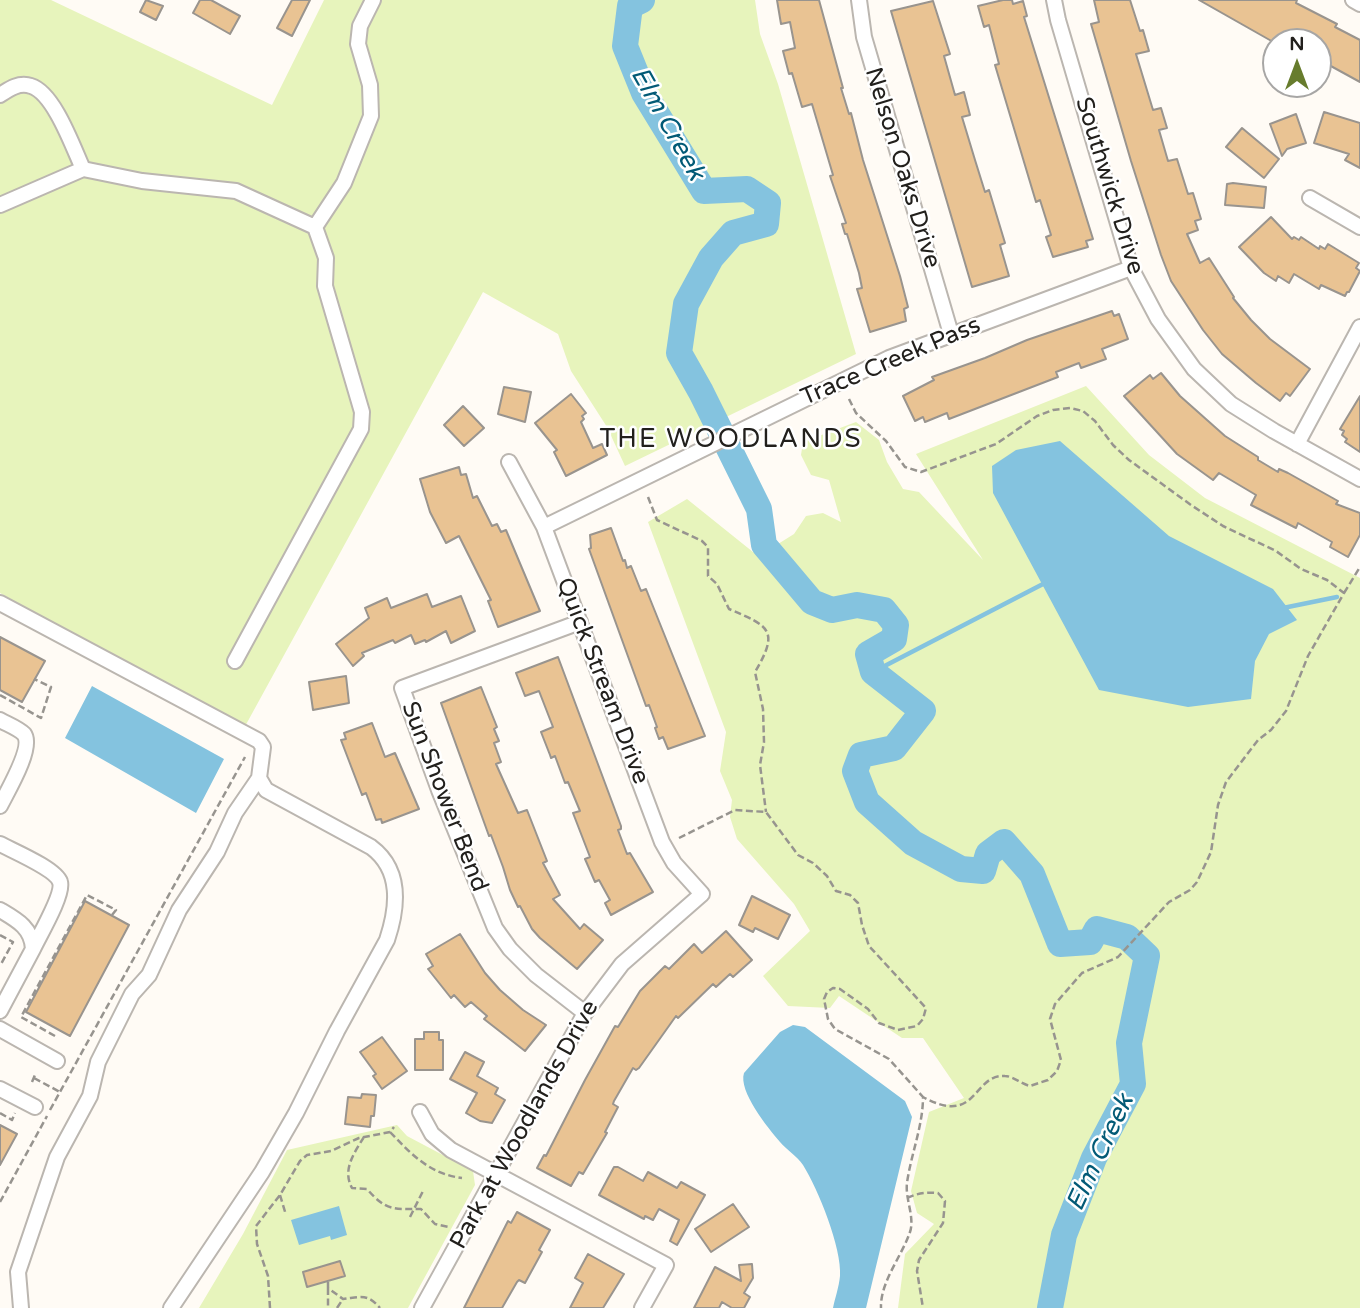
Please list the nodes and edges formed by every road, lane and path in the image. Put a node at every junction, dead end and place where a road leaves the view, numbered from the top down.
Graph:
1 (373, 0) edge
2 (859, 0) edge
3 (1054, 0) edge
4 (1353, 0) edge
5 (1360, 4) edge
6 (0, 95) edge
7 (83, 169) junction
8 (1310, 198) dead end
9 (0, 205) edge
10 (315, 227) junction
11 (1360, 227) edge
12 (1130, 268) junction
13 (1360, 327) edge
14 (951, 334) junction
15 (849, 399) dead end
16 (1297, 444) junction
17 (509, 462) dead end
18 (1360, 479) edge
19 (648, 497) dead end
20 (544, 527) junction
21 (1360, 567) edge
22 (1345, 593) junction
23 (0, 603) edge
24 (580, 622) junction
25 (235, 662) dead end
26 (34, 679) dead end
27 (0, 695) edge
28 (0, 720) edge
29 (245, 757) dead end
30 (259, 778) junction
31 (0, 806) edge
32 (766, 812) junction
33 (679, 838) dead end
34 (0, 844) edge
35 (702, 894) joint
36 (0, 910) edge
37 (112, 915) dead end
38 (0, 935) edge
39 (33, 949) junction
40 (0, 966) edge
41 (1, 1011) edge
42 (585, 1013) junction
43 (0, 1029) edge
44 (55, 1036) dead end
45 (57, 1061) dead end
46 (34, 1078) dead end
47 (0, 1088) edge
48 (60, 1092) junction
49 (923, 1097) junction
50 (35, 1107) dead end
51 (17, 1109) dead end
52 (420, 1112) dead end
53 (1, 1114) edge
54 (0, 1121) edge
55 (394, 1127) dead end
56 (390, 1132) junction
57 (364, 1137) junction
58 (496, 1175) junction
59 (462, 1178) dead end
60 (423, 1191) dead end
61 (280, 1195) junction
62 (907, 1198) junction
63 (0, 1202) edge
64 (413, 1209) junction
65 (286, 1215) dead end
66 (410, 1217) dead end
67 (449, 1227) dead end
68 (328, 1282) dead end
69 (328, 1288) junction
70 (343, 1299) junction
71 (21, 1308) edge
72 (171, 1308) edge
73 (270, 1308) edge
74 (328, 1308) edge
75 (337, 1308) edge
76 (380, 1308) edge
77 (422, 1308) edge
78 (642, 1308) edge
79 (881, 1308) edge
80 (923, 1308) edge

1 - 10 street
2 - 14 street, Nelson Oaks Drive
3 - 12 street, Southwick Drive
4 - 5 street
6 - 7 street
7 - 9 street
7 - 10 street
8 - 11 street
10 - 25 street
12 - 14 street, Trace Creek Pass
12 - 16 street, Southwick Drive
13 - 16 street
14 - 20 street, Trace Creek Pass
15 - 22 path
16 - 18 street, Southwick Drive
17 - 20 street, Quick Stream Drive
19 - 32 path
20 - 24 street, Quick Stream Drive
21 - 22 path
22 - 49 path
23 - 30 street
24 - 35 street, Quick Stream Drive
24 - 42 street, Sun Shower Bend
26 - 27 path
28 - 31 street
29 - 48 path
30 - 71 street
30 - 72 street
32 - 33 path
32 - 49 path
34 - 39 street
35 - 42 street, Park at Woodlands Drive
36 - 39 street
37 - 44 path
38 - 40 path
39 - 41 street
42 - 58 street, Park at Woodlands Drive
43 - 45 street
46 - 48 path
47 - 50 street
48 - 63 path
49 - 62 path
51 - 53 path
52 - 58 street
53 - 54 path
55 - 56 path
56 - 57 path
56 - 59 path
57 - 61 path
57 - 64 path
58 - 77 street, Park at Woodlands Drive
58 - 78 street
60 - 64 path
61 - 65 path
61 - 73 path
62 - 79 path
62 - 80 path
64 - 66 path
64 - 67 path
68 - 69 path
69 - 70 path
69 - 74 path
70 - 75 path
70 - 76 path

